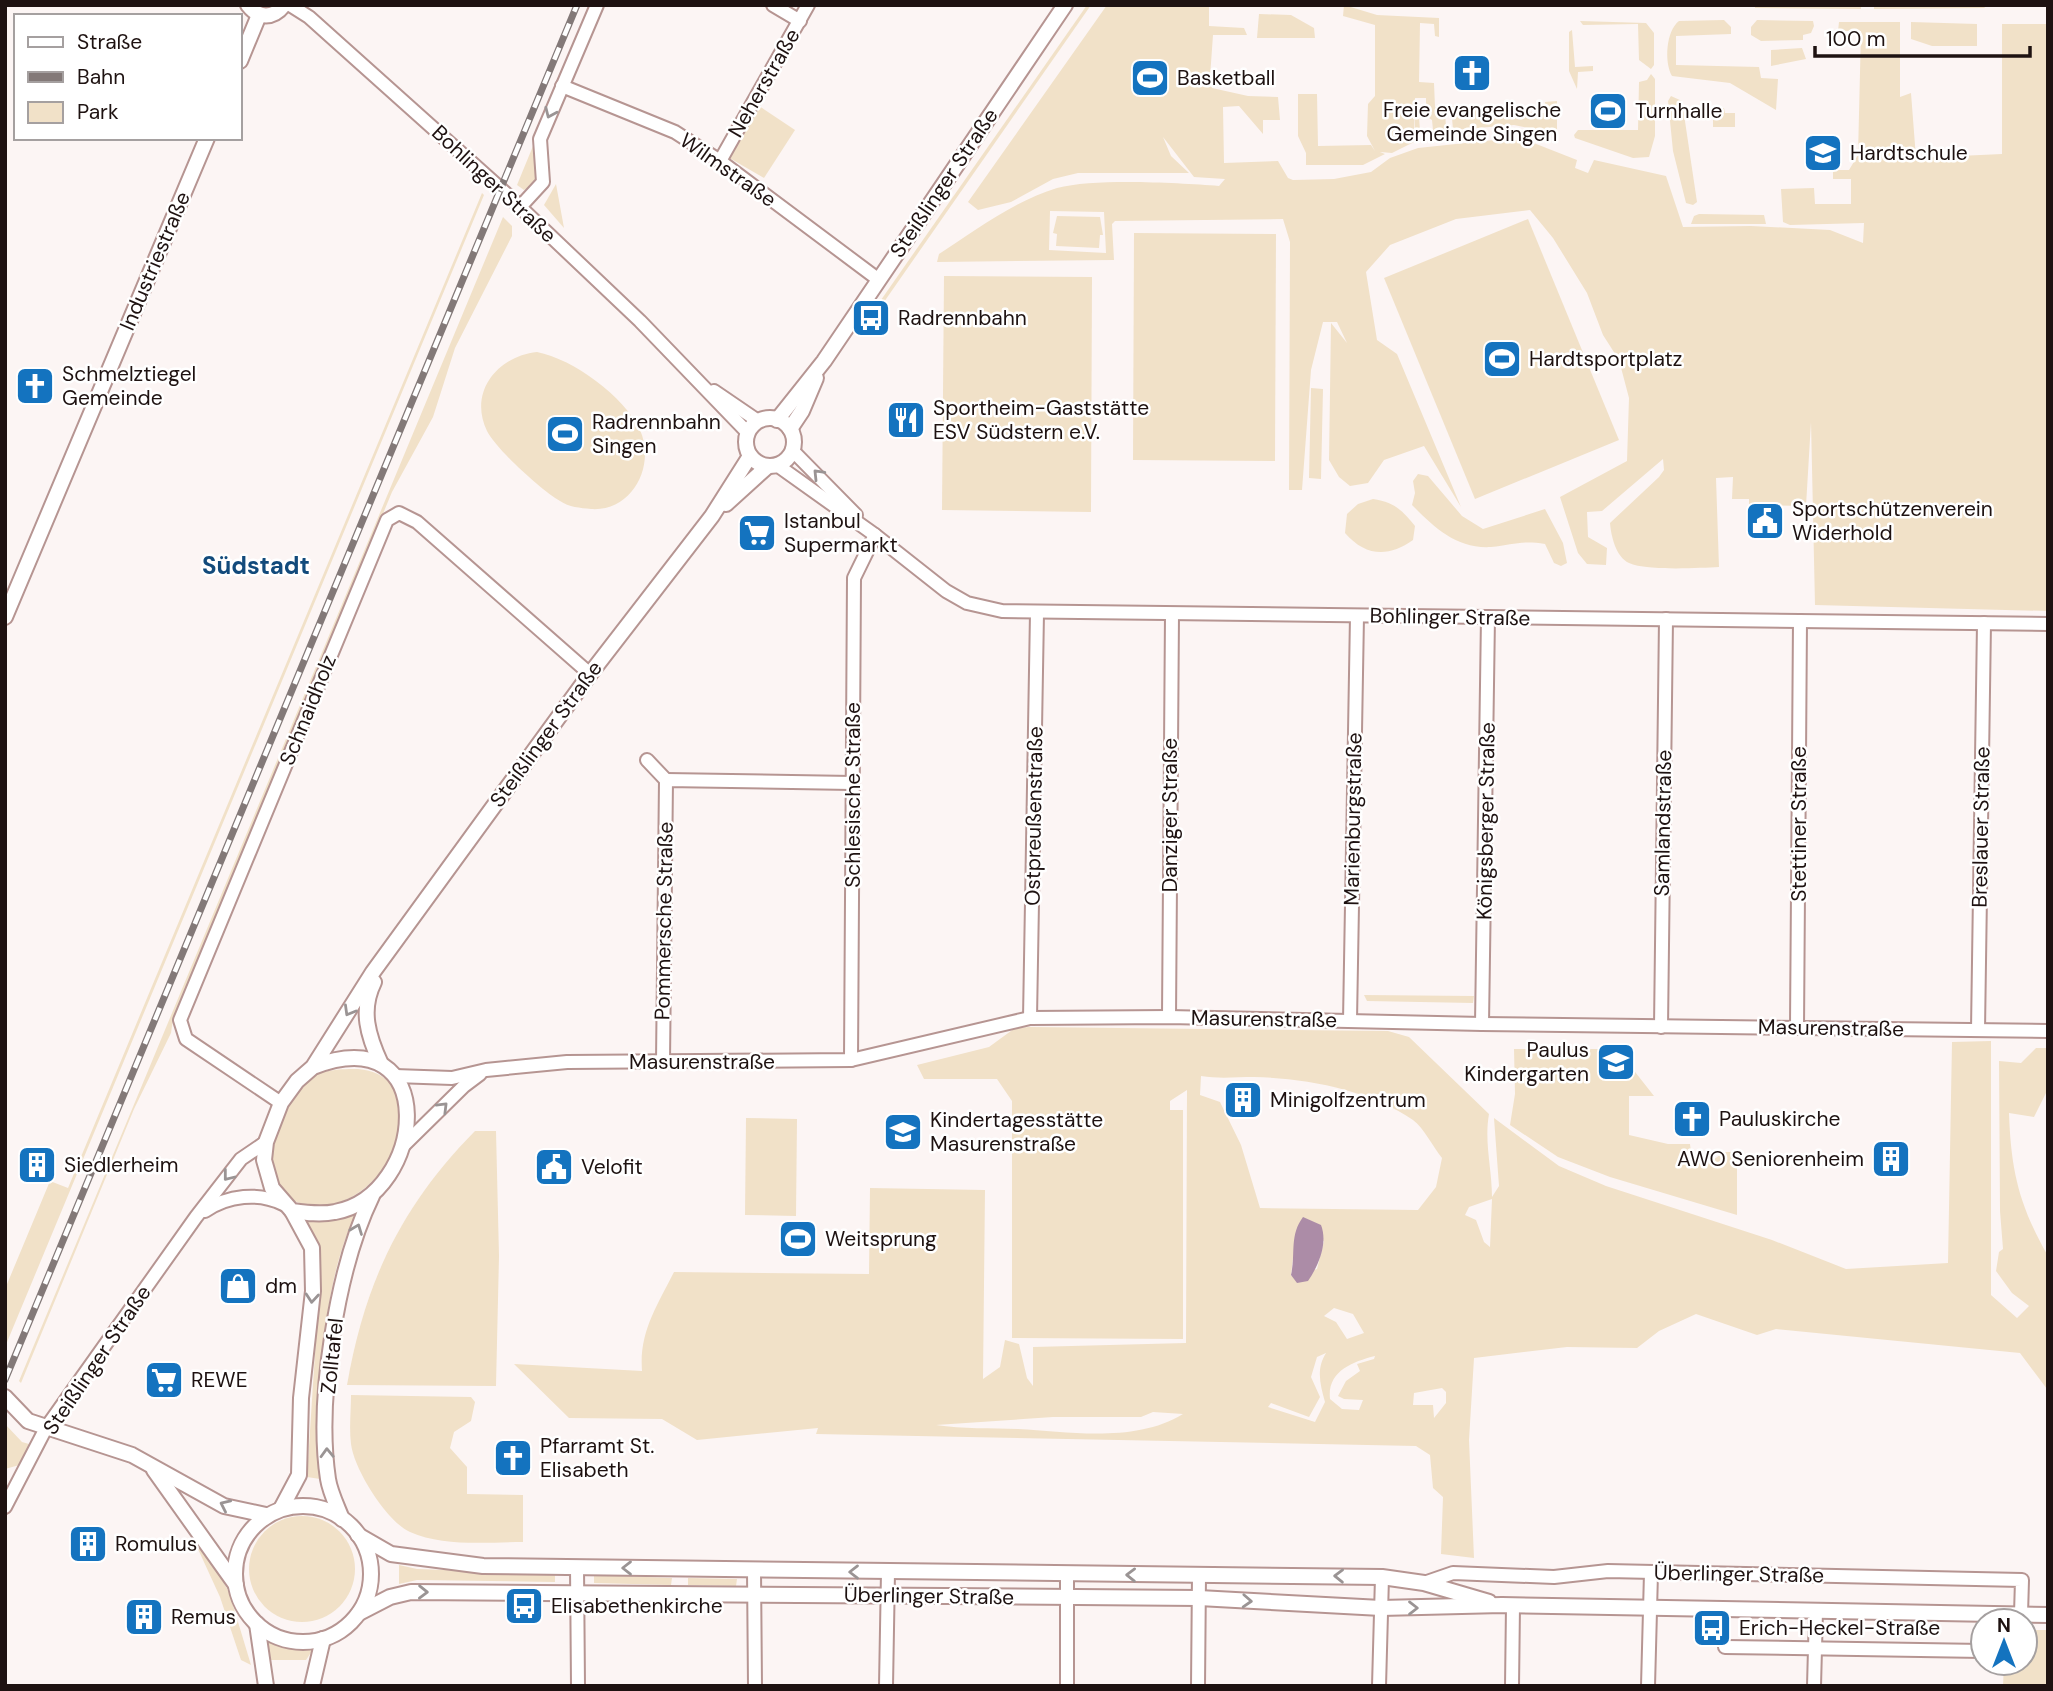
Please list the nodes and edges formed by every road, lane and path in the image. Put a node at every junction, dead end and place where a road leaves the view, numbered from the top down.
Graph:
1 (284, 5) edge
2 (290, 5) edge
3 (597, 5) edge
4 (773, 5) edge
5 (808, 5) edge
6 (1065, 5) edge
7 (253, 10) edge
8 (800, 21) junction
9 (242, 53) edge
10 (562, 86) junction
11 (206, 140) edge
12 (720, 161) junction
13 (520, 207) junction
14 (879, 280) junction
15 (824, 361) junction
16 (688, 373) junction
17 (777, 419) junction
18 (758, 421) junction
19 (790, 429) junction
20 (748, 433) junction
21 (792, 450) junction
22 (750, 456) junction
23 (772, 465) junction
24 (712, 516) junction
25 (875, 535) junction
26 (1037, 613) junction
27 (1172, 614) junction
28 (1357, 616) junction
29 (5, 617) edge
30 (1488, 617) junction
31 (1666, 619) junction
32 (1800, 621) junction
33 (1984, 623) junction
34 (2048, 624) edge
35 (590, 674) junction
36 (648, 760) dead end
37 (666, 780) junction
38 (852, 783) junction
39 (387, 957) junction
40 (1169, 1017) junction
41 (1030, 1018) junction
42 (1350, 1021) junction
43 (1482, 1024) junction
44 (1661, 1027) junction
45 (1797, 1027) junction
46 (1978, 1030) junction
47 (2048, 1031) edge
48 (851, 1060) junction
49 (663, 1062) junction
50 (381, 1063) junction
51 (313, 1067) junction
52 (486, 1069) junction
53 (395, 1076) junction
54 (281, 1103) junction
55 (266, 1142) junction
56 (402, 1147) junction
57 (372, 1196) junction
58 (288, 1208) junction
59 (196, 1217) junction
60 (5, 1397) edge
61 (47, 1428) junction
62 (153, 1469) junction
63 (5, 1507) edge
64 (282, 1507) junction
65 (266, 1515) junction
66 (342, 1519) junction
67 (358, 1535) junction
68 (577, 1567) junction
69 (754, 1572) junction
70 (888, 1572) junction
71 (1651, 1573) junction
72 (1067, 1574) junction
73 (1199, 1574) junction
74 (1382, 1577) junction
75 (1424, 1583) junction
76 (236, 1585) junction
77 (577, 1594) junction
78 (754, 1595) junction
79 (888, 1595) junction
80 (1067, 1597) junction
81 (1199, 1598) junction
82 (1507, 1605) junction
83 (2021, 1607) edge
84 (1381, 1608) junction
85 (1649, 1608) junction
86 (1815, 1611) junction
87 (359, 1613) junction
88 (1969, 1613) edge
89 (257, 1625) junction
90 (323, 1639) junction
91 (1725, 1647) dead end
92 (1813, 1649) junction
93 (1969, 1651) edge
94 (266, 1686) edge
95 (312, 1686) edge
96 (578, 1686) edge
97 (755, 1686) edge
98 (886, 1686) edge
99 (1067, 1686) edge
100 (1198, 1686) edge
101 (1379, 1686) edge
102 (1512, 1686) edge
103 (1648, 1686) edge
104 (1814, 1686) edge

1 - 7 street
2 - 13 street, Bohlinger Straße
3 - 10 street
4 - 8 street
5 - 8 street, Neherstraße
6 - 14 street, Steißlinger Straße
7 - 9 street
8 - 12 street, Neherstraße
10 - 12 street, Wilmstraße
10 -> 13 street
11 - 29 street, Industriestraße
12 - 14 street, Wilmstraße
13 - 16 street, Bohlinger Straße
14 - 15 street, Steißlinger Straße
15 - 17 street, Steißlinger Straße
15 - 19 street, Steißlinger Straße
16 - 18 street, Bohlinger Straße
16 - 20 street, Bohlinger Straße
17 - 18 street
17 - 19 street
18 - 20 street
19 - 21 street
20 - 22 street
21 - 23 street, Steißlinger Straße
25 -> 21 street, Bohlinger Straße
22 - 23 street
22 - 24 street, Steißlinger Straße
23 - 24 street, Steißlinger Straße
23 - 25 street, Bohlinger Straße
24 - 35 street, Steißlinger Straße
25 - 26 street, Bohlinger Straße
25 - 38 street, Schlesische Straße
26 - 27 street, Bohlinger Straße
26 - 41 street, Ostpreußenstraße
27 - 28 street, Bohlinger Straße
27 - 40 street, Danziger Straße
28 - 30 street, Bohlinger Straße
28 - 42 street, Marienburgstraße
30 - 31 street, Bohlinger Straße
30 - 43 street, Königsberger Straße
31 - 32 street, Bohlinger Straße
31 - 44 street, Samlandstraße
32 - 33 street, Bohlinger Straße
32 - 45 street, Stettiner Straße
33 - 34 street, Bohlinger Straße
33 - 46 street, Breslauer Straße
35 - 39 street, Steißlinger Straße
35 - 54 street, Schnaidholz
36 - 37 street
37 - 38 street
37 - 49 street, Pommersche Straße
38 - 48 street, Schlesische Straße
39 - 50 street, Steißlinger Straße
39 -> 51 street, Steißlinger Straße
40 - 41 street, Masurenstraße
40 - 42 street, Masurenstraße
41 - 48 street, Masurenstraße
42 - 43 street, Masurenstraße
43 - 44 street, Masurenstraße
44 - 45 street, Masurenstraße
45 - 46 street, Masurenstraße
46 - 47 street, Masurenstraße
48 - 49 street, Masurenstraße
49 - 52 street, Masurenstraße
50 - 51 street
50 - 53 street, Steißlinger Straße
51 - 54 street, Steißlinger Straße
52 - 53 street, Masurenstraße
56 -> 52 street
53 - 56 street, Steißlinger Straße
54 - 55 street, Steißlinger Straße
55 - 58 street, Steißlinger Straße
55 -> 59 street, Steißlinger Straße
56 - 57 street, Steißlinger Straße
57 - 58 street, Steißlinger Straße
66 -> 57 street, Zolltafel
58 - 59 street, Steißlinger Straße
58 -> 64 street, Zolltafel
59 - 61 street, Steißlinger Straße
60 - 61 street
61 - 62 street
61 - 63 street, Steißlinger Straße
65 -> 62 street
62 - 76 street
64 - 65 street
64 - 66 street
65 - 76 street
66 - 67 street
67 - 68 street, Überlinger Straße
67 - 87 street
69 -> 68 street, Überlinger Straße
68 - 77 street
70 -> 69 street, Überlinger Straße
69 - 78 street
70 - 72 street, Überlinger Straße
70 - 79 street
71 - 75 street, Überlinger Straße
71 - 83 street, Überlinger Straße
71 - 85 street
73 -> 72 street, Überlinger Straße
72 - 80 street
74 -> 73 street, Überlinger Straße
73 - 81 street
74 - 75 street, Überlinger Straße
74 - 84 street
75 - 82 street, Überlinger Straße
76 - 89 street
77 - 78 street, Überlinger Straße
87 -> 77 street, Überlinger Straße
77 - 96 street
78 - 79 street, Überlinger Straße
78 - 97 street
79 - 80 street, Überlinger Straße
79 - 98 street
80 - 81 street, Überlinger Straße
80 - 99 street
81 -> 84 street, Überlinger Straße
81 - 100 street
84 -> 82 street, Überlinger Straße
82 - 85 street, Überlinger Straße
82 - 102 street
84 - 101 street
85 - 86 street, Überlinger Straße
85 - 103 street
86 - 88 street, Überlinger Straße
86 - 92 street
87 - 90 street
89 - 90 street
89 - 94 street
90 - 95 street
91 - 92 street
92 - 93 street
92 - 104 street

